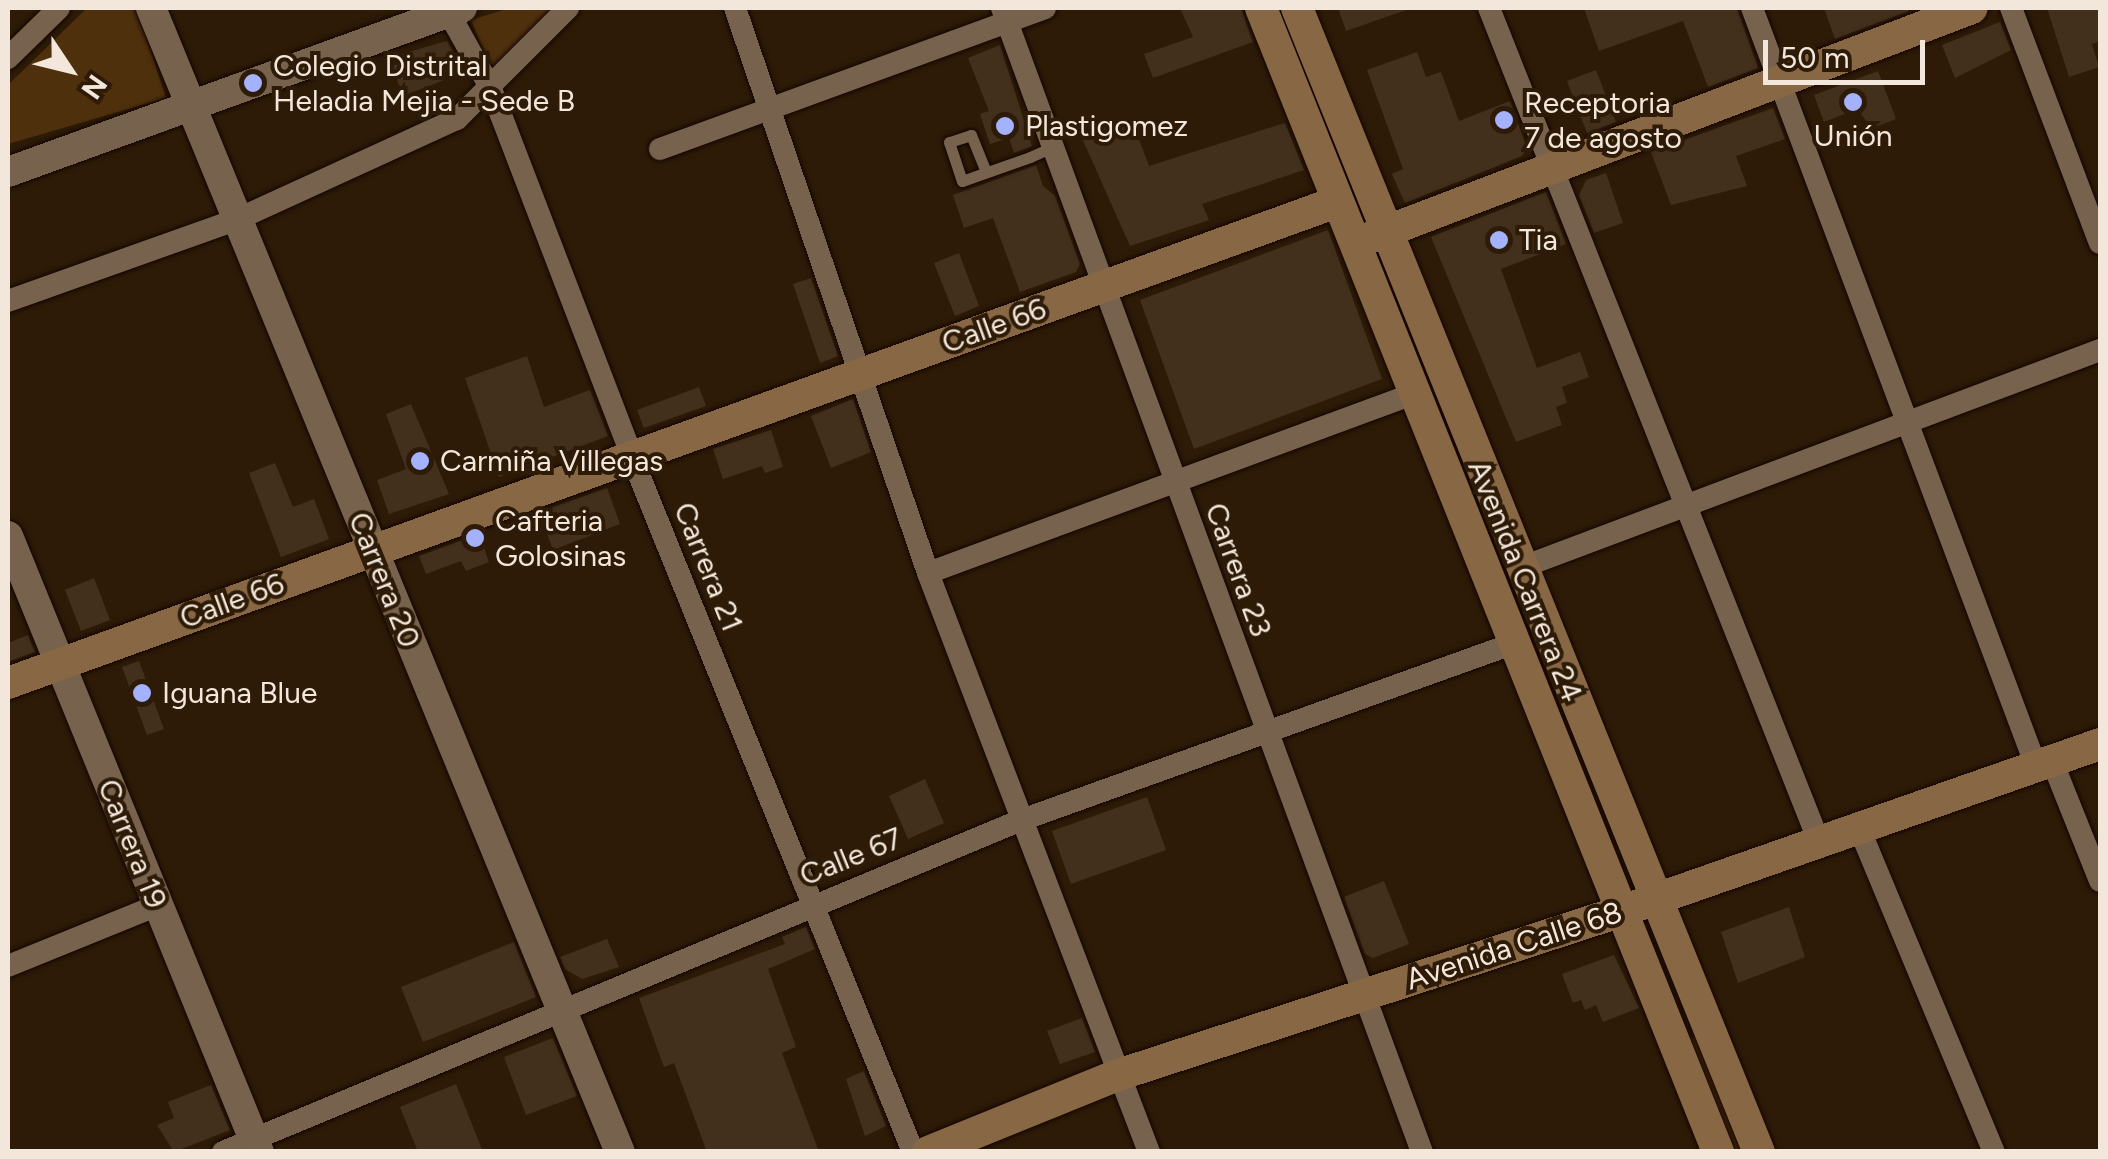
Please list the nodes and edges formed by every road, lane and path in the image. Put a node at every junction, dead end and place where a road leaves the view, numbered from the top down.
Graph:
1 (60, 8) edge
2 (151, 8) edge
3 (568, 8) edge
4 (736, 8) edge
5 (1044, 8) edge
6 (1260, 8) edge
7 (1297, 8) edge
8 (1488, 8) edge
9 (1752, 8) edge
10 (1972, 8) edge
11 (2011, 8) edge
12 (453, 9) edge
13 (1004, 14) edge
14 (8, 58) edge
15 (1780, 81) junction
16 (491, 89) junction
17 (192, 108) junction
18 (771, 108) junction
19 (1052, 147) junction
20 (660, 149) dead end
21 (1556, 167) junction
22 (8, 172) edge
23 (986, 172) dead end
24 (1337, 202) junction
25 (236, 220) junction
26 (1386, 232) junction
27 (2100, 243) edge
28 (1354, 244) junction
29 (1103, 287) junction
30 (8, 301) edge
31 (2100, 350) edge
32 (859, 375) junction
33 (1413, 394) junction
34 (1908, 423) junction
35 (632, 456) junction
36 (1174, 481) junction
37 (1687, 506) junction
38 (8, 536) edge
39 (372, 550) junction
40 (1520, 568) junction
41 (928, 573) junction
42 (1512, 644) junction
43 (58, 664) junction
44 (8, 683) edge
45 (1265, 734) junction
46 (2100, 744) edge
47 (2044, 764) junction
48 (1019, 821) junction
49 (1859, 828) junction
50 (1819, 842) junction
51 (2100, 881) edge
52 (1652, 900) junction
53 (813, 904) junction
54 (158, 905) junction
55 (1620, 912) junction
56 (8, 966) edge
57 (1360, 996) junction
58 (561, 1009) junction
59 (1118, 1074) junction
60 (256, 1145) edge
61 (222, 1152) edge
62 (620, 1152) edge
63 (913, 1152) edge
64 (928, 1152) edge
65 (1149, 1152) edge
66 (1422, 1152) edge
67 (1718, 1152) edge
68 (1758, 1152) edge
69 (1994, 1152) edge

1 - 14 street
2 - 17 street, Carrera 20
3 - 16 street
4 - 18 street
5 - 13 street
6 - 24 main road, Avenida Carrera 24
7 - 26 main road, Avenida Carrera 24
8 - 21 street
9 - 15 street
10 - 15 main road
11 - 27 street
12 - 16 street, Carrera 21
12 - 17 street
13 - 18 street
13 - 19 street, Carrera 23
15 - 21 main road
15 - 34 street
16 - 25 street
16 - 35 street, Carrera 21
17 - 22 street
17 - 25 street, Carrera 20
18 - 20 street
18 - 32 street
19 - 23 lane
19 - 29 street, Carrera 23
21 - 26 main road
21 - 37 street
24 - 26 main road
24 - 28 main road, Avenida Carrera 24
24 - 29 main road, Calle 66
25 - 30 street
25 - 39 street, Carrera 20
26 - 28 main road
26 - 40 main road, Avenida Carrera 24
28 - 33 main road, Avenida Carrera 24
29 - 32 main road, Calle 66
29 - 36 street, Carrera 23
31 - 34 street
32 - 35 main road, Calle 66
32 - 41 street
33 - 36 street
33 - 42 main road, Avenida Carrera 24
34 - 37 street
34 - 47 street
35 - 39 main road, Calle 66
35 - 53 street, Carrera 21
36 - 41 street
36 - 45 street, Carrera 23
37 - 40 street
37 - 50 street
38 - 43 street, Carrera 19
39 - 43 main road, Calle 66
39 - 58 street, Carrera 20
40 - 52 main road, Avenida Carrera 24
41 - 48 street
42 - 45 street, Calle 67
42 - 55 main road, Avenida Carrera 24
43 - 44 main road, Calle 66
43 - 54 street, Carrera 19
45 - 48 street, Calle 67
45 - 57 street, Carrera 23
46 - 47 main road, Avenida Calle 68
47 - 49 main road, Avenida Calle 68
47 - 51 street
48 - 53 street, Calle 67
48 - 59 street
49 - 50 main road, Avenida Calle 68
49 - 69 street
50 - 52 main road, Avenida Calle 68
52 - 55 main road, Avenida Calle 68
52 - 68 main road, Avenida Carrera 24
53 - 58 street, Calle 67
53 - 63 street, Carrera 21
54 - 56 street
54 - 60 street, Carrera 19
55 - 57 main road, Avenida Calle 68
55 - 67 main road, Avenida Carrera 24
57 - 59 main road, Avenida Calle 68
57 - 66 street, Carrera 23
58 - 60 street, Calle 67
58 - 62 street, Carrera 20
59 - 64 main road, Avenida Calle 68
59 - 65 street
60 - 61 street, Calle 67

